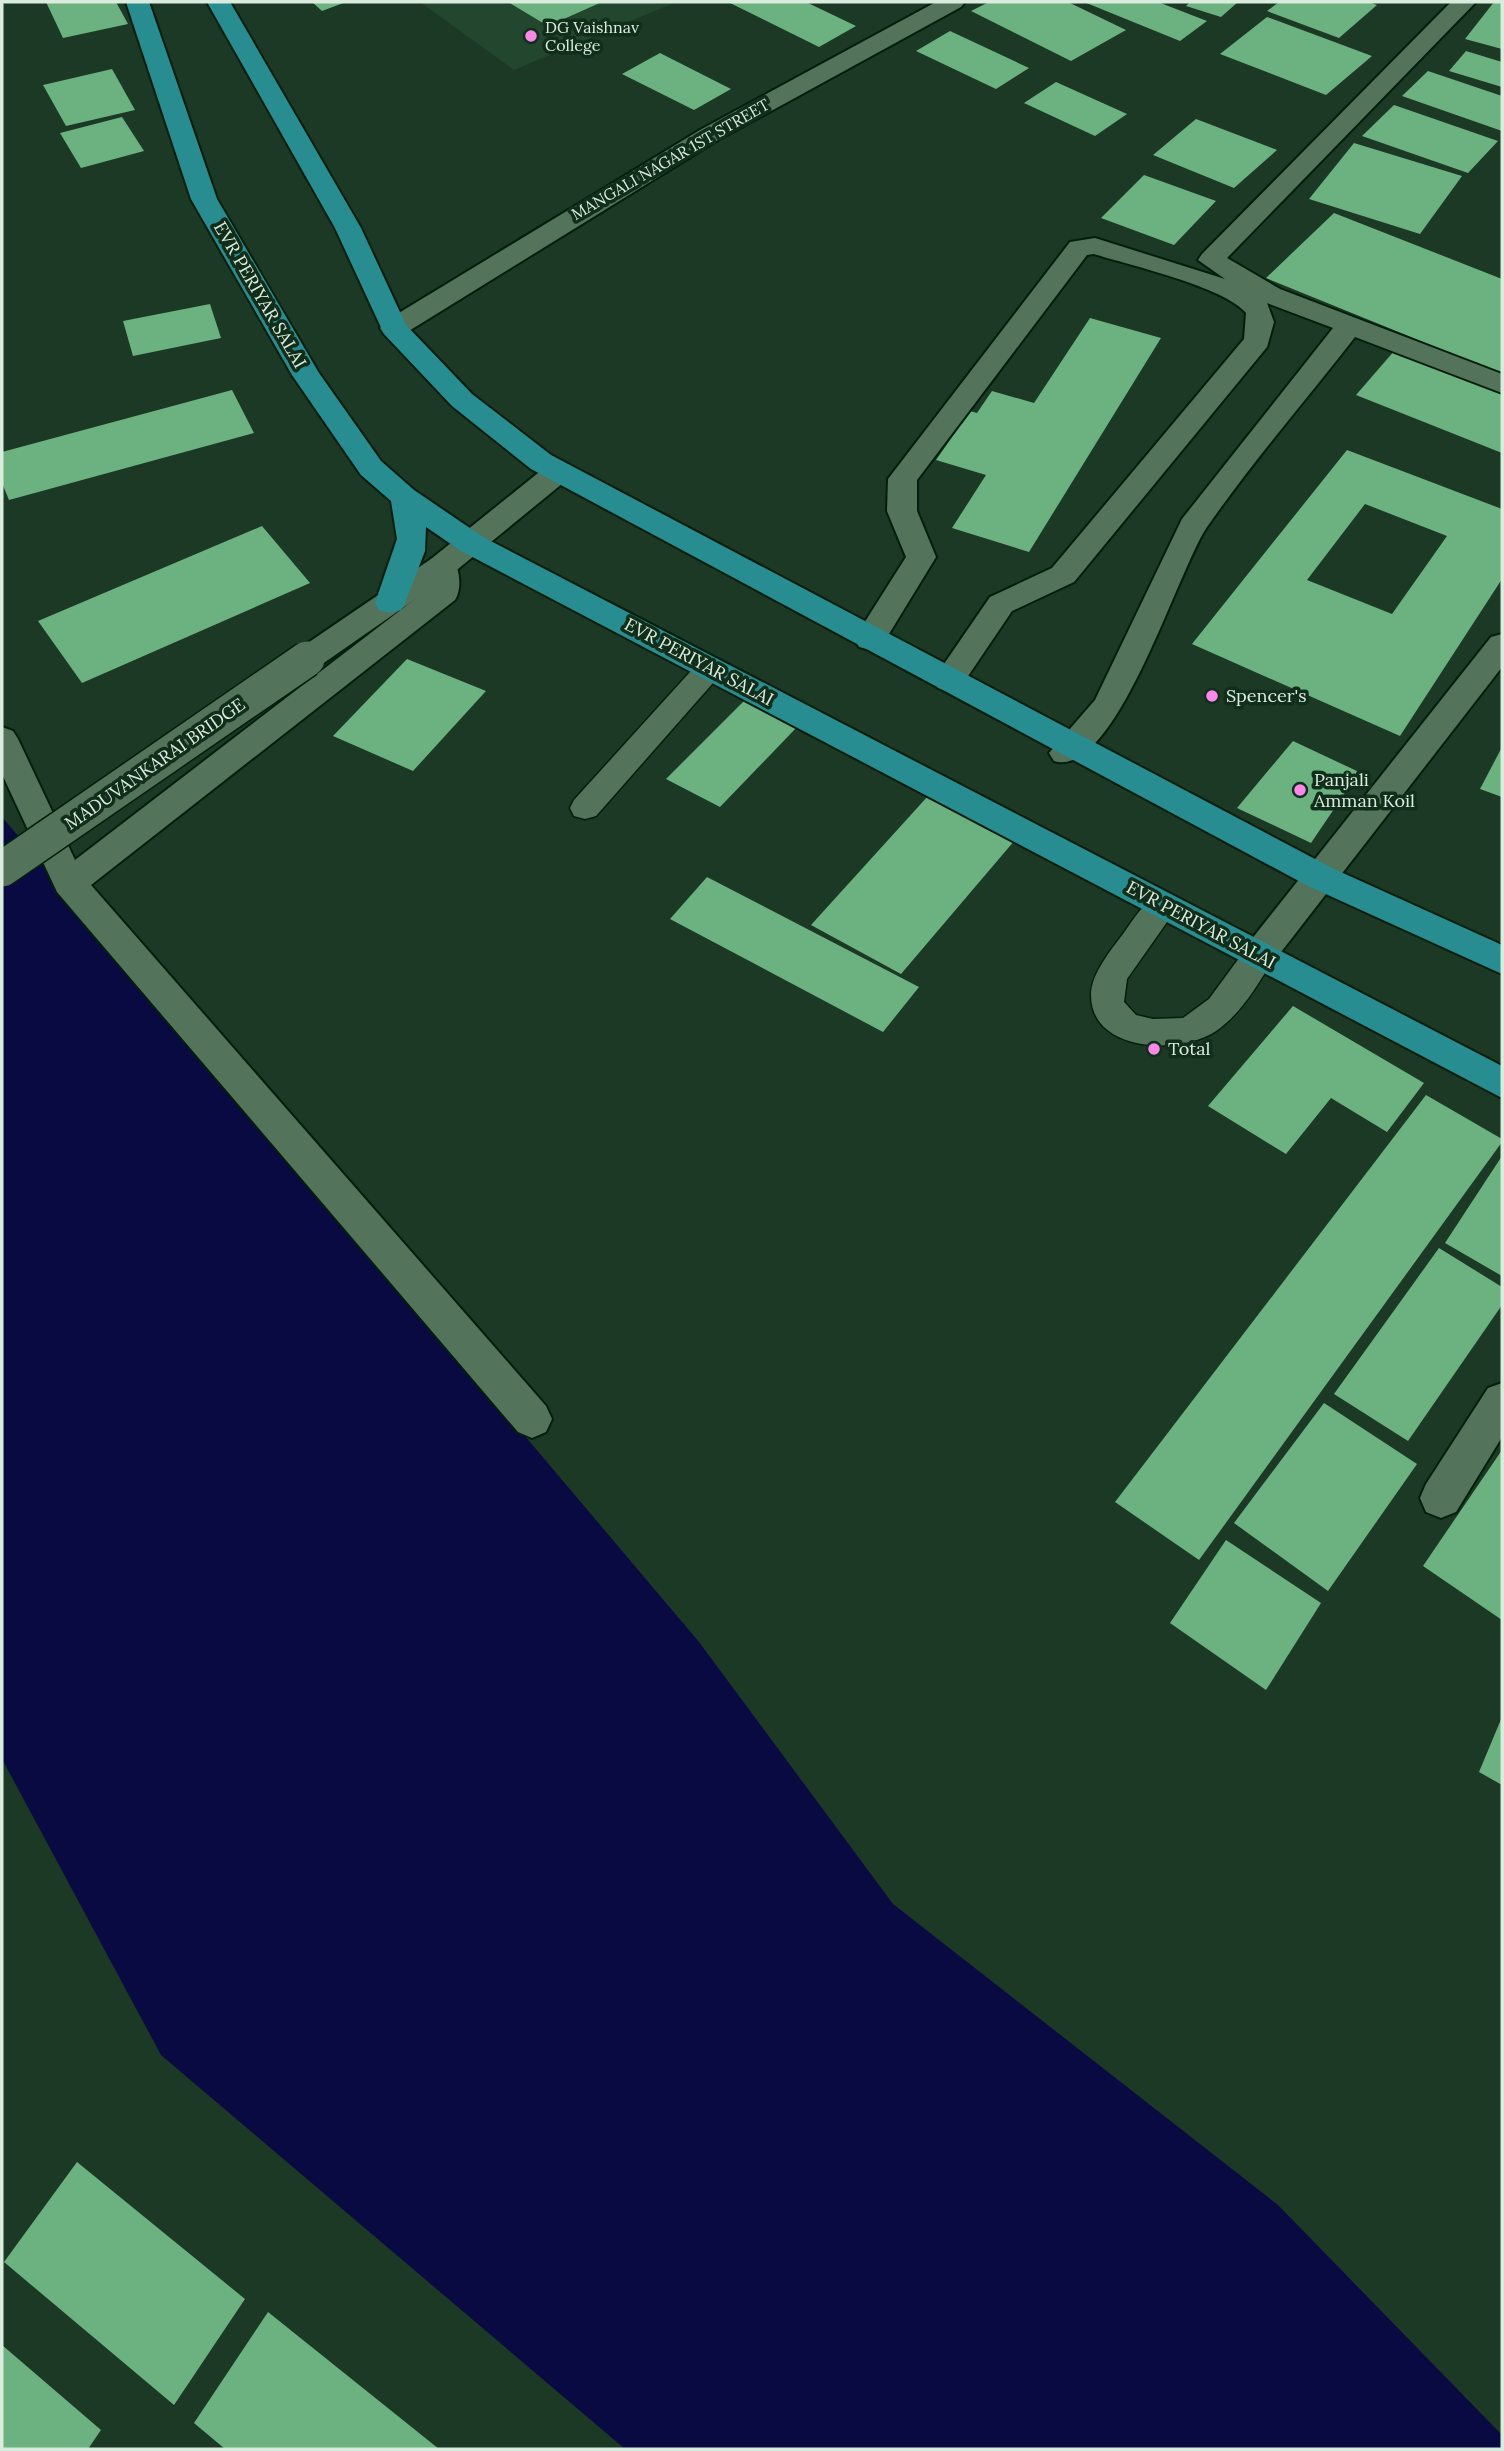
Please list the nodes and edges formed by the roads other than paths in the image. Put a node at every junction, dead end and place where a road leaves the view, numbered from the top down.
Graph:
1 (137, 2) edge
2 (218, 2) edge
3 (953, 2) edge
4 (1464, 2) edge
5 (1350, 325) junction
6 (394, 328) junction
7 (1502, 384) edge
8 (558, 472) junction
9 (404, 497) junction
10 (472, 544) junction
11 (442, 566) junction
12 (390, 603) junction
13 (870, 639) junction
14 (1502, 645) edge
15 (710, 668) junction
16 (949, 680) junction
17 (2, 739) edge
18 (1069, 749) junction
19 (585, 807) dead end
20 (2, 869) edge
21 (1320, 877) junction
22 (69, 883) junction
23 (1163, 905) junction
24 (1259, 955) junction
25 (1502, 960) edge
26 (1502, 1083) edge
27 (1502, 1401) edge
28 (532, 1419) dead end
29 (1441, 1497) dead end

1 - 9 main road, EVR PERIYAR SALAI
2 - 6 main road
3 - 6 street, MANGALI NAGAR 1ST STREET
4 - 5 street
5 - 7 street
5 - 18 street
6 - 8 main road
8 - 10 street, MADUVANKARAI BRIDGE
8 - 13 main road
9 - 10 main road, EVR PERIYAR SALAI
9 - 12 main road
10 - 11 street, MADUVANKARAI BRIDGE
10 - 15 main road, EVR PERIYAR SALAI
11 - 12 street, MADUVANKARAI BRIDGE
11 - 22 street
12 - 20 street, MADUVANKARAI BRIDGE, bridge
13 - 16 main road
13 - 16 street
14 - 21 street
15 - 19 lane
15 - 23 main road, EVR PERIYAR SALAI
16 - 18 main road
17 - 22 street
18 - 21 main road
21 - 24 street
21 - 25 main road
22 - 28 street
23 - 24 main road, EVR PERIYAR SALAI
23 - 24 lane
24 - 26 main road, EVR PERIYAR SALAI
27 - 29 street

